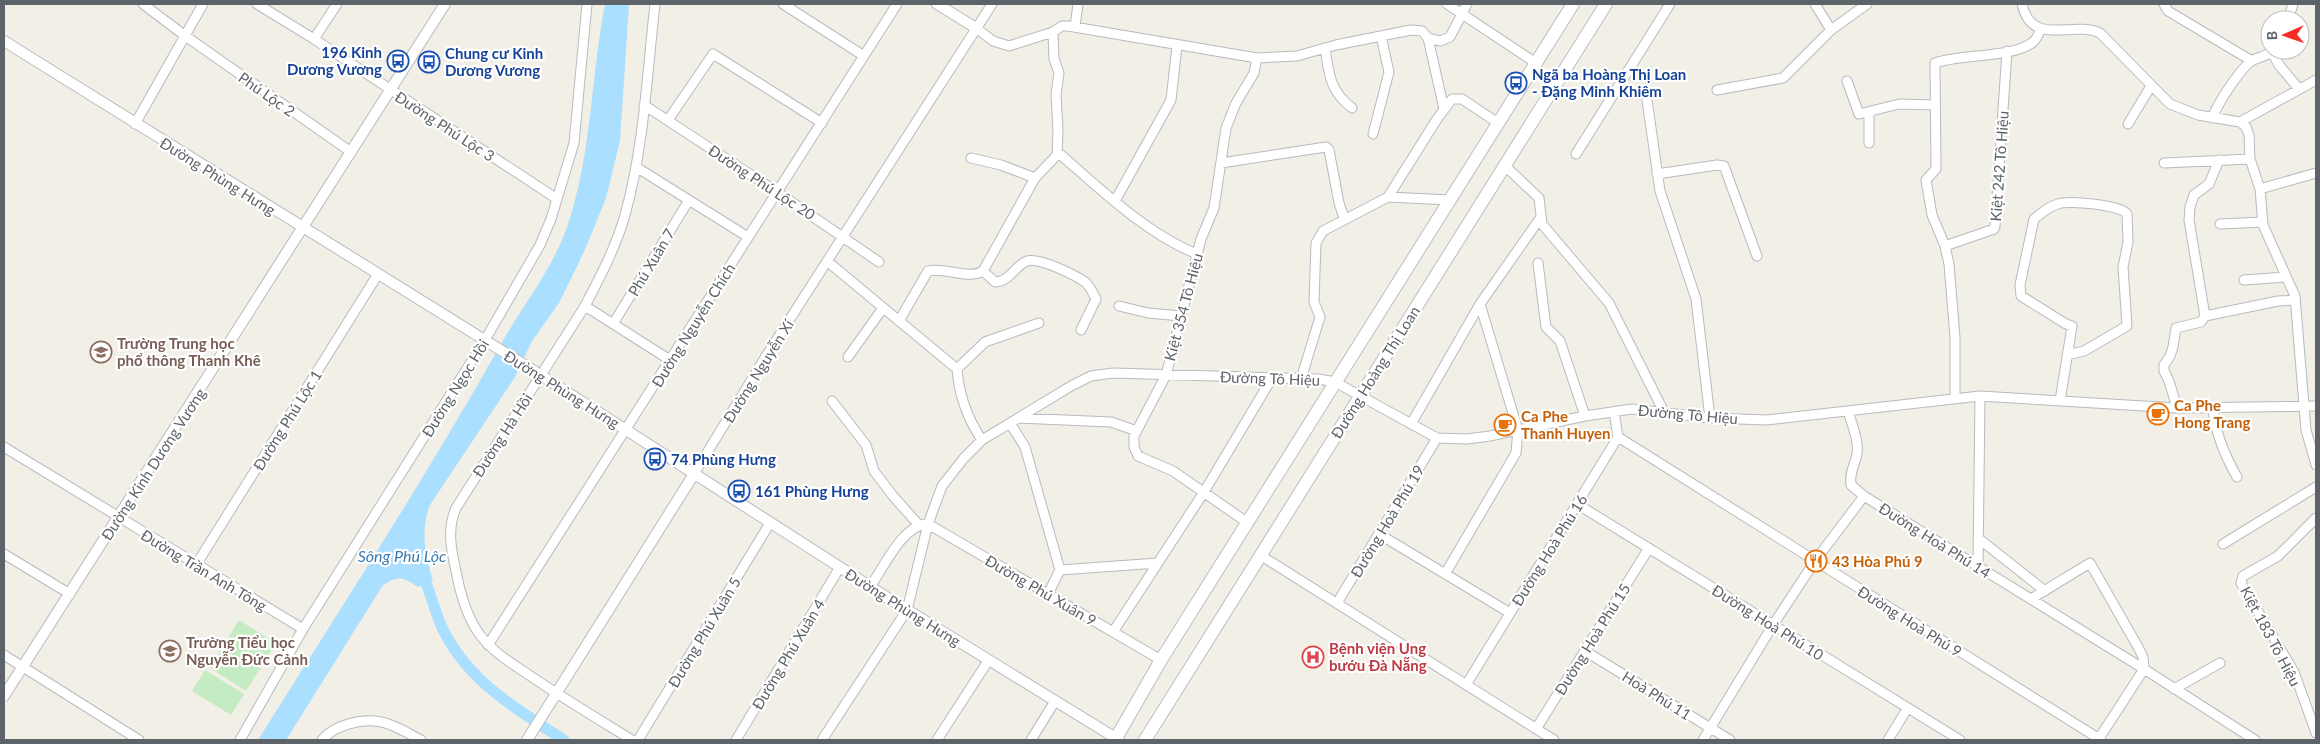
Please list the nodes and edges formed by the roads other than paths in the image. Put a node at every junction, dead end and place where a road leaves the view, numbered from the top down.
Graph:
1 (143, 4) edge
2 (203, 4) edge
3 (257, 4) edge
4 (337, 4) edge
5 (445, 4) edge
6 (587, 4) edge
7 (655, 4) edge
8 (783, 4) edge
9 (897, 4) edge
10 (937, 4) edge
11 (992, 4) edge
12 (1078, 4) edge
13 (1447, 4) edge
14 (1467, 4) edge
15 (1573, 4) edge
16 (1606, 4) edge
17 (1670, 4) edge
18 (1815, 4) edge
19 (1867, 4) edge
20 (2022, 4) edge
21 (2164, 4) edge
22 (1461, 13) junction
23 (1075, 27) junction
24 (976, 28) junction
25 (2040, 29) junction
26 (1831, 30) junction
27 (1053, 32) junction
28 (184, 35) junction
29 (1381, 36) junction
30 (1428, 38) junction
31 (314, 39) junction
32 (4, 41) edge
33 (1177, 46) junction
34 (1325, 48) junction
35 (2007, 51) junction
36 (864, 56) junction
37 (1257, 58) junction
38 (2260, 58) edge
39 (2276, 60) edge
40 (2252, 61) junction
41 (1536, 63) junction
42 (2316, 80) edge
43 (1847, 81) dead end
44 (2150, 86) junction
45 (2299, 89) junction
46 (391, 90) junction
47 (1717, 90) dead end
48 (1647, 100) dead end
49 (644, 105) junction
50 (1934, 105) junction
51 (1352, 108) dead end
52 (1444, 108) junction
53 (1869, 113) junction
54 (2213, 118) junction
55 (668, 120) junction
56 (2240, 122) junction
57 (822, 123) junction
58 (1498, 123) junction
59 (135, 124) junction
60 (2128, 124) dead end
61 (1373, 134) dead end
62 (1869, 143) dead end
63 (351, 152) junction
64 (1576, 154) dead end
65 (1057, 155) junction
66 (971, 158) dead end
67 (2250, 159) junction
68 (2219, 160) junction
69 (1220, 163) junction
70 (2164, 163) dead end
71 (1504, 165) junction
72 (636, 167) junction
73 (2316, 173) edge
74 (1657, 174) junction
75 (1035, 178) junction
76 (2260, 189) junction
77 (777, 192) junction
78 (1388, 197) junction
79 (557, 199) junction
80 (689, 200) junction
81 (1450, 200) junction
82 (1115, 201) junction
83 (1541, 216) junction
84 (1344, 218) junction
85 (2263, 222) junction
86 (2220, 224) dead end
87 (303, 228) junction
88 (843, 236) junction
89 (748, 237) junction
90 (1945, 246) junction
91 (1197, 254) junction
92 (1757, 256) dead end
93 (827, 261) junction
94 (879, 262) dead end
95 (1538, 263) dead end
96 (983, 271) junction
97 (378, 274) junction
98 (2286, 277) junction
99 (2244, 280) dead end
100 (2295, 300) junction
101 (1480, 304) junction
102 (585, 306) junction
103 (1119, 306) dead end
104 (883, 308) junction
105 (1181, 316) junction
106 (2205, 316) junction
107 (899, 321) junction
108 (1039, 323) dead end
109 (613, 324) junction
110 (1081, 330) dead end
111 (485, 340) junction
112 (2067, 355) junction
113 (848, 357) dead end
114 (670, 360) junction
115 (957, 369) junction
116 (541, 375) junction
117 (1166, 375) junction
118 (1272, 378) junction
119 (1301, 379) junction
120 (1336, 382) junction
121 (1359, 396) junction
122 (1980, 396) junction
123 (1955, 398) junction
124 (832, 401) dead end
125 (2060, 401) junction
126 (2316, 406) edge
127 (2303, 407) junction
128 (2177, 408) junction
129 (2213, 408) junction
130 (1848, 411) junction
131 (1614, 412) junction
132 (1664, 412) junction
133 (1585, 416) junction
134 (1710, 418) junction
135 (1014, 420) junction
136 (1410, 424) junction
137 (626, 430) junction
138 (1518, 430) junction
139 (1137, 432) junction
140 (1618, 437) junction
141 (1436, 438) junction
142 (982, 440) junction
143 (4, 447) edge
144 (2316, 465) edge
145 (694, 474) junction
146 (2237, 477) dead end
147 (2316, 487) edge
148 (1204, 492) junction
149 (1864, 496) junction
150 (1577, 504) junction
151 (118, 518) junction
152 (2316, 518) edge
153 (770, 523) junction
154 (1248, 523) junction
155 (918, 524) junction
156 (928, 524) junction
157 (1379, 534) junction
158 (1978, 538) junction
159 (2223, 544) dead end
160 (1649, 548) junction
161 (4, 554) edge
162 (1260, 555) junction
163 (1815, 561) junction
164 (1158, 563) junction
165 (196, 565) junction
166 (1978, 566) junction
167 (840, 567) junction
168 (1060, 570) junction
169 (1445, 574) junction
170 (870, 587) junction
171 (2045, 591) junction
172 (70, 594) junction
173 (1048, 594) junction
174 (2031, 599) junction
175 (1337, 603) junction
176 (907, 610) junction
177 (1510, 614) junction
178 (1773, 625) junction
179 (303, 629) junction
180 (1113, 632) junction
181 (488, 645) junction
182 (1585, 651) junction
183 (4, 655) edge
184 (1161, 660) junction
185 (988, 661) junction
186 (2220, 663) dead end
187 (22, 667) junction
188 (2144, 669) junction
189 (1466, 685) junction
190 (2174, 689) junction
191 (555, 693) junction
192 (4, 696) edge
193 (1055, 701) junction
194 (1907, 709) junction
195 (1710, 728) junction
196 (1536, 729) junction
197 (2316, 733) edge
198 (529, 737) edge
199 (139, 740) edge
200 (240, 740) edge
201 (322, 740) edge
202 (421, 740) edge
203 (632, 740) edge
204 (638, 740) edge
205 (736, 740) edge
206 (822, 740) edge
207 (937, 740) edge
208 (1030, 740) edge
209 (1116, 740) edge
210 (1145, 740) edge
211 (1554, 740) edge
212 (1703, 740) edge
213 (1730, 740) edge
214 (1888, 740) edge
215 (1960, 740) edge
216 (2099, 740) edge
217 (2254, 740) edge

1 - 28 street, Phú Lộc 2
2 - 28 street
3 - 31 street, Đường Phú Lộc 3
4 - 31 street
5 - 46 street, Đường Kinh Dương Vương
6 - 79 street, Đường Ngọc Hồi
7 - 49 street, Đường Hà Hồi
8 - 36 street
9 - 36 street, Đường Nguyễn Chích
10 - 24 street
11 - 24 street, Đường Nguyễn Xí
12 - 23 street
13 - 22 street
14 - 22 street
15 - 41 main road, Đường Hoàng Thị Loan
16 - 71 main road, Đường Hoàng Thị Loan
17 - 64 street
18 - 26 street
19 - 26 street
20 - 25 street
21 - 40 street
22 - 30 street
22 - 41 street
23 - 27 street
23 - 33 street
24 - 27 street
24 - 88 street, Đường Nguyễn Xí
25 - 35 street
25 - 44 street
26 - 47 street
27 - 65 street
28 - 59 street
28 - 63 street, Phú Lộc 2
29 - 30 street
29 - 34 street
29 - 61 street
30 - 52 street
31 - 46 street, Đường Phú Lộc 3
32 - 59 street, Đường Phùng Hưng
33 - 37 street
33 - 82 street
34 - 37 street
34 - 51 street
35 - 50 street
35 - 90 street, Kiệt 242 Tô Hiệu
36 - 57 street, Đường Nguyễn Chích
37 - 69 street, Kiệt 354 Tô Hiệu
38 - 40 street
39 - 45 street
40 - 54 street
41 - 58 main road, Đường Hoàng Thị Loan
42 - 45 street
43 - 53 street
44 - 54 street
44 - 60 street
45 - 56 street
46 - 63 street, Đường Kinh Dương Vương
46 - 79 street, Đường Phú Lộc 3
48 - 74 street
49 - 55 street, Đường Phú Lộc 20
49 - 72 street, Đường Hà Hồi
50 - 53 street
50 - 90 street
52 - 58 street
52 - 78 street
53 - 62 street
54 - 56 street
55 - 57 street
55 - 77 street, Đường Phú Lộc 20
56 - 67 street
57 - 77 street, Đường Nguyễn Chích
58 - 81 main road, Đường Hoàng Thị Loan
59 - 87 street, Đường Phùng Hưng
63 - 87 street, Đường Kinh Dương Vương
65 - 75 street
65 - 82 street
66 - 75 street
67 - 68 street
67 - 76 street
68 - 70 street
68 - 106 street
69 - 84 street
69 - 91 street, Kiệt 354 Tô Hiệu
71 - 83 street
71 - 121 main road, Đường Hoàng Thị Loan
72 - 80 street
72 - 102 street, Đường Hà Hồi
73 - 76 street
74 - 92 street
74 - 134 street
75 - 96 street
76 - 85 street
77 - 88 street, Đường Phú Lộc 20
77 - 89 street, Đường Nguyễn Chích
78 - 81 street
78 - 84 street
79 - 111 street, Đường Ngọc Hồi
80 - 89 street
80 - 109 street, Phú Xuân 7
81 - 120 main road, Đường Hoàng Thị Loan
82 - 91 street
83 - 101 street
83 - 132 street
84 - 119 street
85 - 86 street
85 - 98 street
87 - 97 street, Đường Phùng Hưng
87 - 151 street, Đường Kinh Dương Vương
88 - 93 street, Đường Nguyễn Xí
88 - 94 street, Đường Phú Lộc 20
89 - 114 street, Đường Nguyễn Chích
90 - 123 street
91 - 105 street, Kiệt 354 Tô Hiệu
93 - 104 street
93 - 145 street, Đường Nguyễn Xí
95 - 133 street
96 - 107 street
96 - 110 street
97 - 111 street, Đường Phùng Hưng
97 - 165 street, Đường Phú Lộc 1
98 - 99 street
98 - 100 street
100 - 106 street
100 - 127 street
101 - 136 street
101 - 138 street
102 - 109 street
102 - 116 street, Đường Hà Hồi
103 - 105 street
104 - 107 street
104 - 113 street
105 - 117 street, Kiệt 354 Tô Hiệu
106 - 128 street
107 - 115 street
108 - 115 street
109 - 114 street
111 - 116 street, Đường Phùng Hưng
111 - 179 street, Đường Ngọc Hồi
112 - 112 street
112 - 125 street
114 - 137 street, Đường Nguyễn Chích
115 - 142 street
116 - 137 street, Đường Phùng Hưng
116 - 181 street, Đường Hà Hồi
117 - 118 street, Đường Tô Hiệu
117 - 135 street, Đường Tô Hiệu
117 - 139 street, Kiệt 354 Tô Hiệu
118 - 119 street, Đường Tô Hiệu
118 - 148 street
119 - 120 street, Đường Tô Hiệu
120 - 121 street, Đường Tô Hiệu
120 - 154 main road, Đường Hoàng Thị Loan
121 - 136 street, Đường Tô Hiệu
121 - 162 main road, Đường Hoàng Thị Loan
122 - 123 street, Đường Tô Hiệu
122 - 125 street, Đường Tô Hiệu
122 - 158 street
123 - 130 street, Đường Tô Hiệu
124 - 155 street
125 - 128 street, Đường Tô Hiệu
126 - 127 street, Đường Tô Hiệu
127 - 129 street, Đường Tô Hiệu
127 - 144 street
128 - 129 street, Đường Tô Hiệu
129 - 146 street
130 - 134 street, Đường Tô Hiệu
130 - 149 street
131 - 132 street, Đường Tô Hiệu
131 - 133 street, Đường Tô Hiệu
131 - 140 street
132 - 134 street, Đường Tô Hiệu
133 - 138 street, Đường Tô Hiệu
135 - 139 street
135 - 142 street, Đường Tô Hiệu
135 - 168 street
136 - 141 street, Đường Tô Hiệu
137 - 145 street, Đường Phùng Hưng
137 - 181 street, Đường Nguyễn Chích
138 - 141 street, Đường Tô Hiệu
138 - 169 street
139 - 148 street
140 - 150 street, Đường Hoà Phú 16
140 - 163 street, Đường Hoà Phú 9
141 - 157 street, Đường Hoà Phú 19
142 - 156 street, Đường Tô Hiệu
143 - 151 street, Đường Trần Anh Tông
145 - 153 street, Đường Phùng Hưng
145 - 191 street, Đường Nguyễn Xí
147 - 159 street
148 - 154 street
148 - 164 street
149 - 163 street, Đường Hoà Phú 14
149 - 166 street, Đường Hoà Phú 14
150 - 160 street, Đường Hoà Phú 10
150 - 177 street, Đường Hoà Phú 16
151 - 165 street, Đường Trần Anh Tông
151 - 172 street, Đường Kinh Dương Vương
152 - 197 street, Kiệt 183 Tô Hiệu
153 - 167 street, Đường Phùng Hưng
153 - 204 street, Đường Phú Xuân 5
154 - 184 main road, Đường Hoàng Thị Loan
155 - 156 street
155 - 170 street
156 - 173 street, Đường Phú Xuân 9
156 - 176 street, Đường Tô Hiệu
157 - 169 street
157 - 175 street, Đường Hoà Phú 19
158 - 166 street
158 - 171 street
160 - 178 street, Đường Hoà Phú 10
160 - 182 street, Đường Hoà Phú 15
161 - 172 street
162 - 175 street
162 - 210 main road, Đường Hoàng Thị Loan
163 - 178 street, Đường Hoà Phú 14
163 - 216 street, Đường Hoà Phú 9
164 - 168 street
164 - 180 street
165 - 179 street, Đường Trần Anh Tông
166 - 174 street, Đường Hoà Phú 14
167 - 170 street, Đường Phùng Hưng
167 - 205 street, Đường Phú Xuân 4
168 - 173 street
169 - 177 street
170 - 176 street, Đường Phùng Hưng
171 - 174 street
171 - 188 street
172 - 187 street, Đường Kinh Dương Vương
173 - 180 street, Đường Phú Xuân 9
174 - 188 street, Đường Hoà Phú 14
175 - 189 street
176 - 185 street, Đường Phùng Hưng
176 - 206 street, Đường Tô Hiệu
177 - 189 street, Đường Hoà Phú 16
178 - 194 street, Đường Hoà Phú 10
178 - 195 street, Đường Hoà Phú 14
179 - 200 street, Đường Ngọc Hồi
180 - 184 street, Đường Phú Xuân 9
181 - 191 street, Đường Hà Hồi
182 - 195 street, Hoà Phú 11
182 - 196 street, Đường Hoà Phú 15
183 - 187 street
184 - 209 main road, Đường Hoàng Thị Loan
185 - 193 street, Đường Phùng Hưng
185 - 207 street
186 - 190 street
187 - 192 street, Đường Kinh Dương Vương
187 - 199 street
188 - 190 street, Đường Hoà Phú 14
188 - 216 street
189 - 196 street
190 - 217 street, Đường Hoà Phú 14
191 - 198 street, Đường Nguyễn Xí
191 - 203 street, Đường Hà Hồi
193 - 208 street
193 - 209 street, Đường Phùng Hưng
194 - 214 street
194 - 215 street, Đường Hoà Phú 10
195 - 212 street, Đường Hoà Phú 14
195 - 213 street, Hoà Phú 11
196 - 211 street
201 - 202 street

